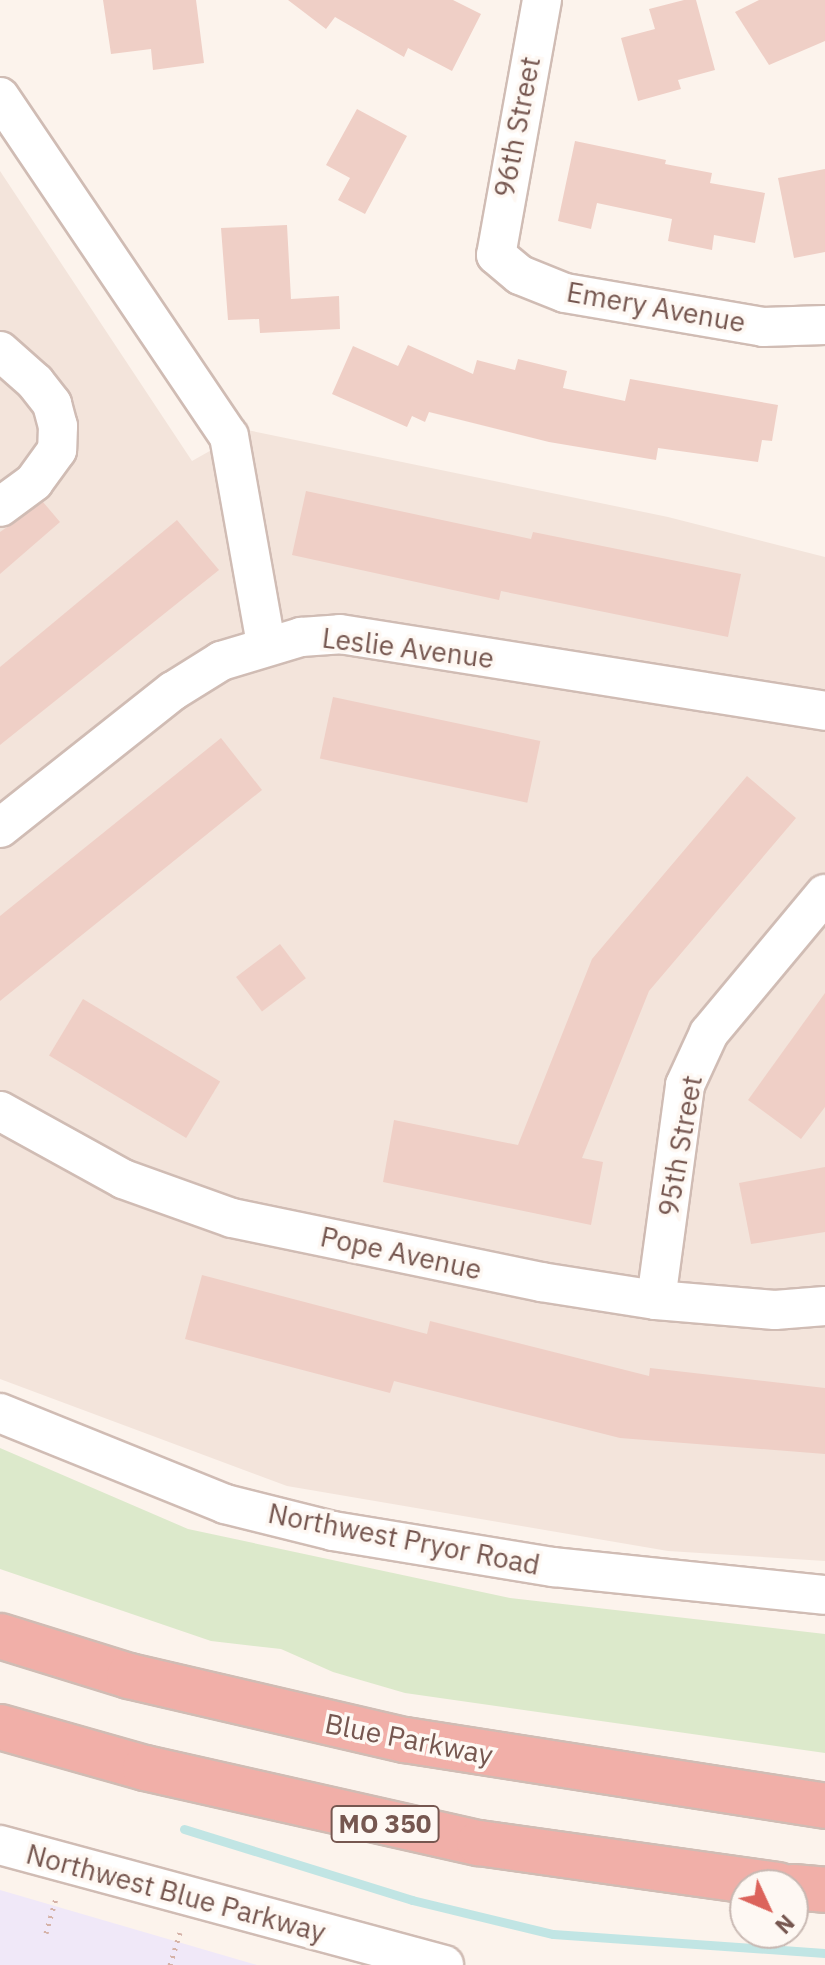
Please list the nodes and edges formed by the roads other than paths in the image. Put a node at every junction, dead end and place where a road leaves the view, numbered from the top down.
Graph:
1 (542, 0) edge
2 (0, 97) edge
3 (496, 255) joint
4 (825, 325) edge
5 (0, 351) edge
6 (0, 507) edge
7 (266, 644) junction
8 (825, 711) edge
9 (0, 828) edge
10 (825, 894) edge
11 (0, 1111) edge
12 (656, 1300) junction
13 (825, 1306) edge
14 (0, 1413) edge
15 (825, 1595) edge
16 (0, 1636) edge
17 (0, 1727) edge
18 (825, 1806) edge
19 (0, 1845) edge
20 (729, 1878) edge
21 (323, 1934) junction
22 (352, 1965) edge
23 (444, 1965) edge

1 - 3 street, 96th Street
2 - 7 street
3 - 4 street, Emery Avenue
5 - 6 street
7 - 8 street, Leslie Avenue
7 - 9 street, Leslie Avenue
10 - 12 street, 95th Street
11 - 12 street, Pope Avenue
12 - 13 street, Pope Avenue
14 - 15 street, Northwest Pryor Road
16 - 18 highway, Blue Parkway
17 - 20 highway, MO 350
19 - 21 street, Northwest Blue Parkway
21 - 22 street
21 - 23 street, Northwest Blue Parkway

